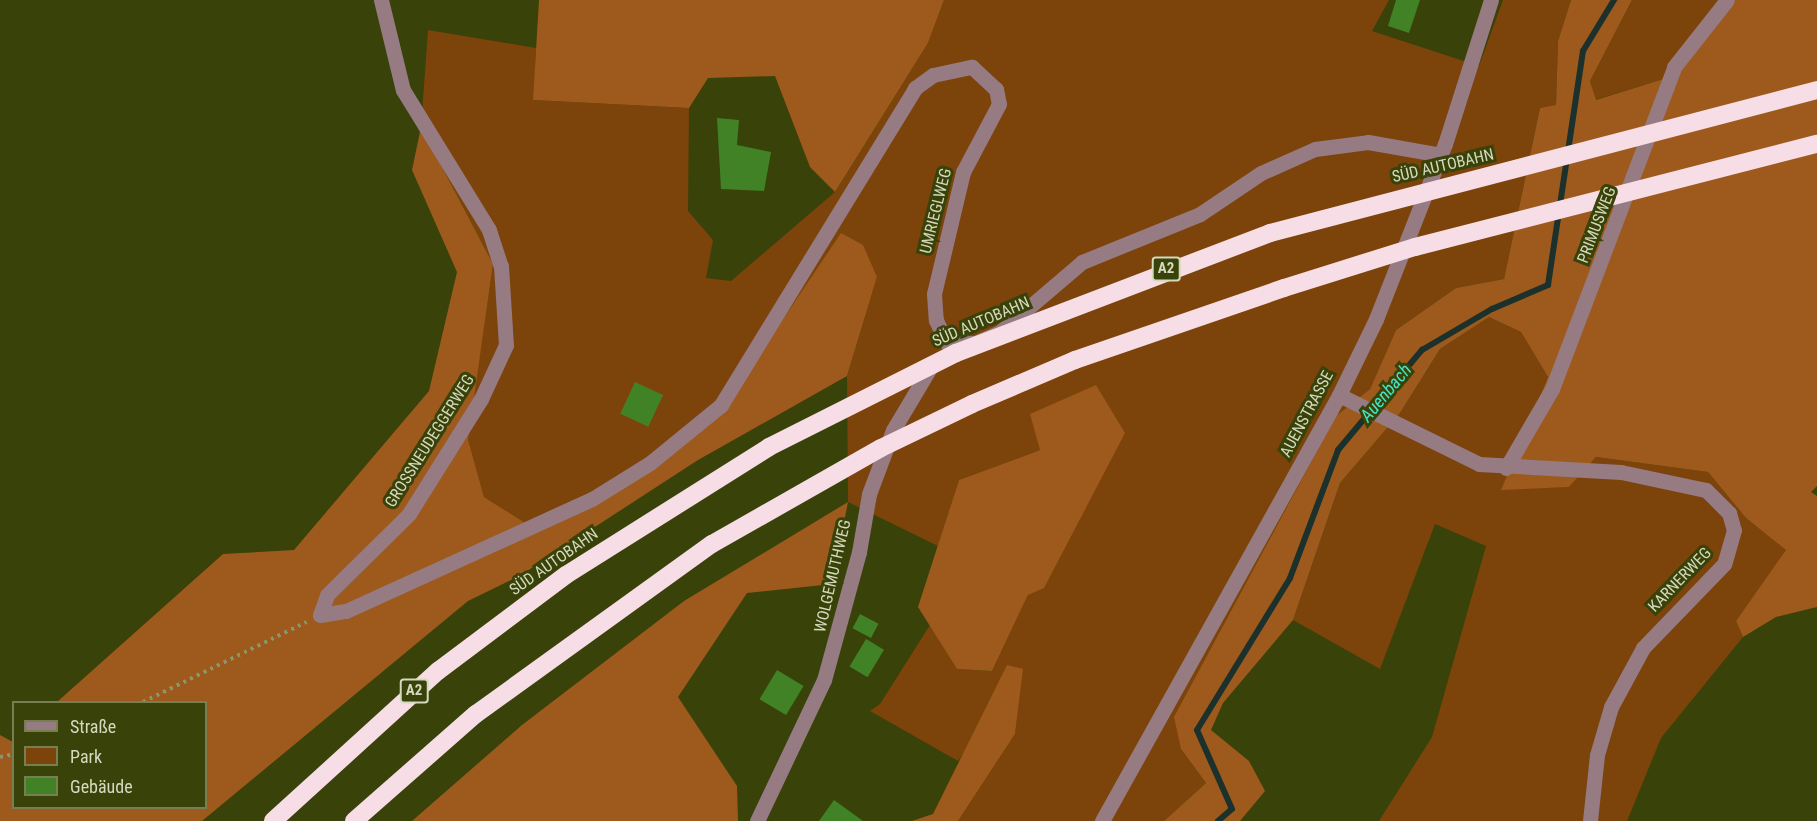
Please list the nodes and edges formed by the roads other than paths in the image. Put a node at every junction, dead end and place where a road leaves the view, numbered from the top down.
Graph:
1 (381, 0) edge
2 (1491, 0) edge
3 (1727, 0) edge
4 (1817, 90) edge
5 (1817, 144) edge
6 (1441, 154) junction
7 (840, 218) joint
8 (946, 342) junction
9 (1339, 395) junction
10 (1506, 468) junction
11 (273, 821) edge
12 (354, 821) edge
13 (757, 821) edge
14 (1102, 821) edge
15 (1590, 821) edge

1 - 7 street, GROSSNEUDEGGERWEG
2 - 6 street, AUENSTRASSE
3 - 10 street, PRIMUSWEG
4 - 11 highway, SÜD AUTOBAHN / A2
5 - 12 highway
6 - 8 street
6 - 9 street, AUENSTRASSE
7 - 8 street, UMRIEGLWEG
8 - 13 street, WOLGEMUTHWEG
9 - 10 street, KARNERWEG
9 - 14 street, AUENSTRASSE
10 - 15 street, KARNERWEG

